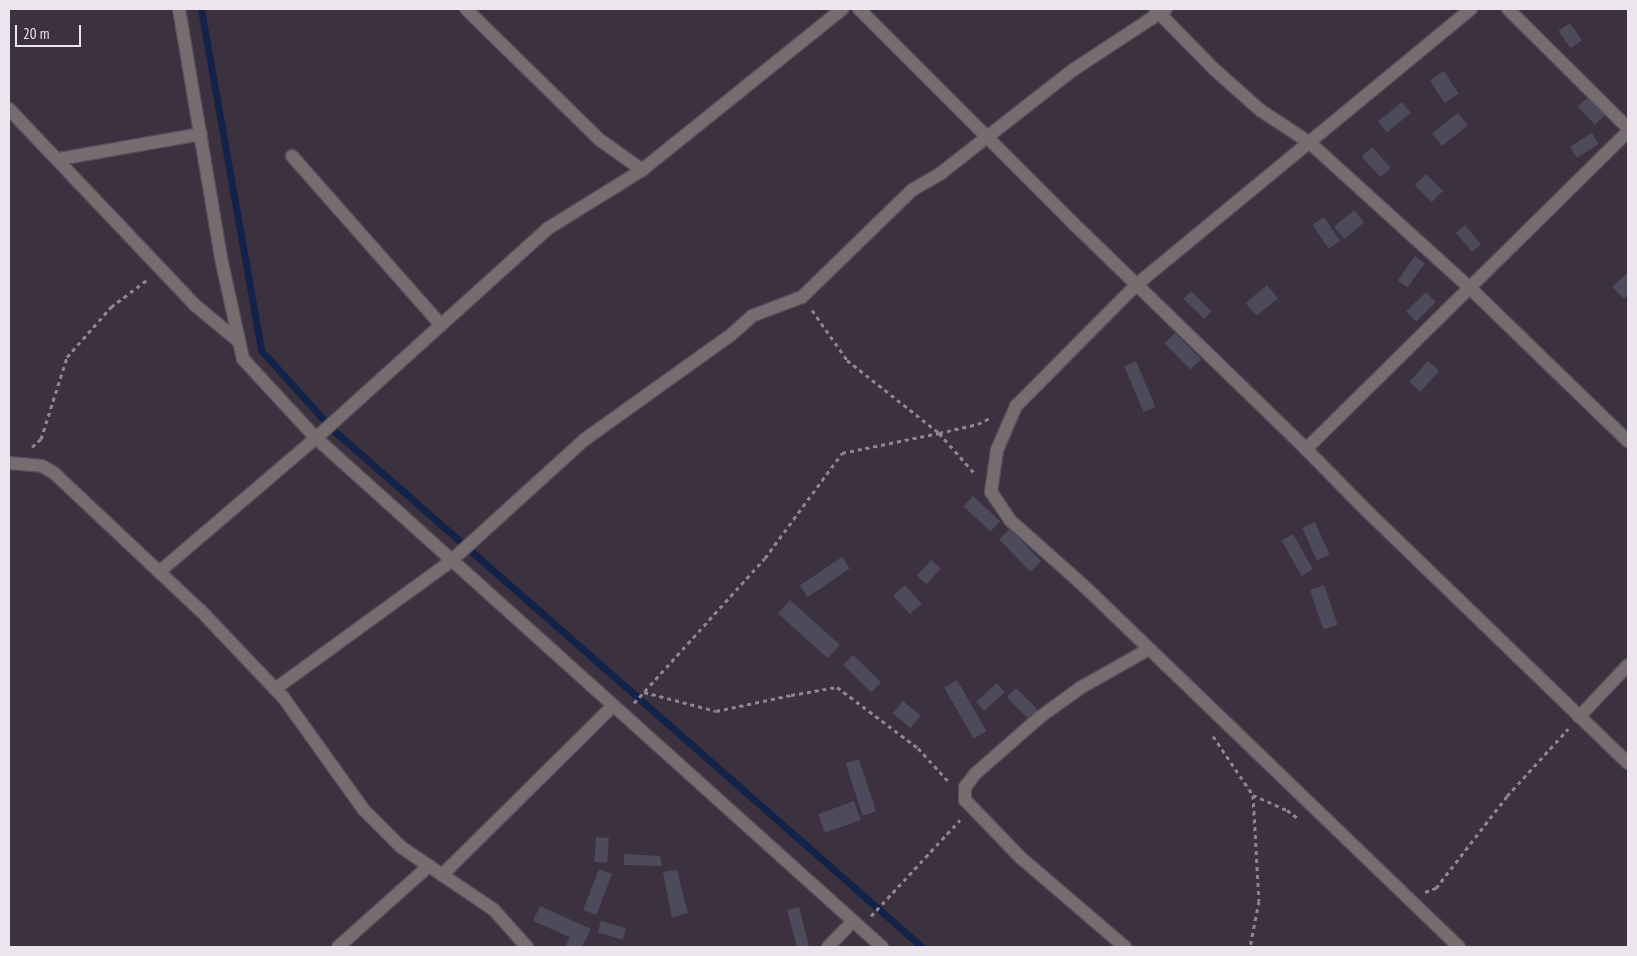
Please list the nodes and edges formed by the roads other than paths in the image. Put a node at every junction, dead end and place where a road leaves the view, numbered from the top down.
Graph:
1 (179, 9) edge
2 (466, 9) edge
3 (842, 9) edge
4 (859, 9) edge
5 (1471, 9) edge
6 (1508, 9) edge
7 (1160, 10) edge
8 (9, 109) edge
9 (1628, 129) edge
10 (201, 134) junction
11 (987, 137) junction
12 (1310, 143) junction
13 (292, 156) dead end
14 (59, 160) junction
15 (642, 170) junction
16 (1136, 285) junction
17 (1470, 289) junction
18 (441, 325) junction
19 (237, 340) junction
20 (316, 438) junction
21 (1628, 440) edge
22 (1306, 449) junction
23 (12, 463) edge
24 (451, 560) junction
25 (159, 572) junction
26 (1149, 649) junction
27 (1628, 665) edge
28 (275, 689) junction
29 (613, 706) junction
30 (1579, 717) junction
31 (1628, 763) edge
32 (429, 866) junction
33 (442, 875) junction
34 (853, 921) junction
35 (338, 947) edge
36 (528, 947) edge
37 (828, 947) edge
38 (882, 947) edge
39 (1125, 947) edge
40 (1459, 947) edge

1 - 10 street
2 - 15 street
3 - 15 street
4 - 11 street
5 - 12 street
6 - 9 street
7 - 11 street
7 - 12 street
8 - 14 street
9 - 17 street
10 - 14 street
10 - 19 street
11 - 16 street
11 - 24 street
12 - 16 street
12 - 17 street
13 - 18 street
14 - 19 street
15 - 18 street
16 - 22 street
16 - 26 street
17 - 21 street
17 - 22 street
18 - 20 street
19 - 20 street
20 - 24 street
20 - 25 street
22 - 30 street
23 - 25 street
24 - 28 street
24 - 29 street
25 - 28 street
26 - 39 street
26 - 40 street
27 - 30 street
28 - 32 street
29 - 33 street
29 - 34 street
30 - 31 street
32 - 33 street
32 - 35 street
33 - 36 street
34 - 37 street
34 - 38 street

